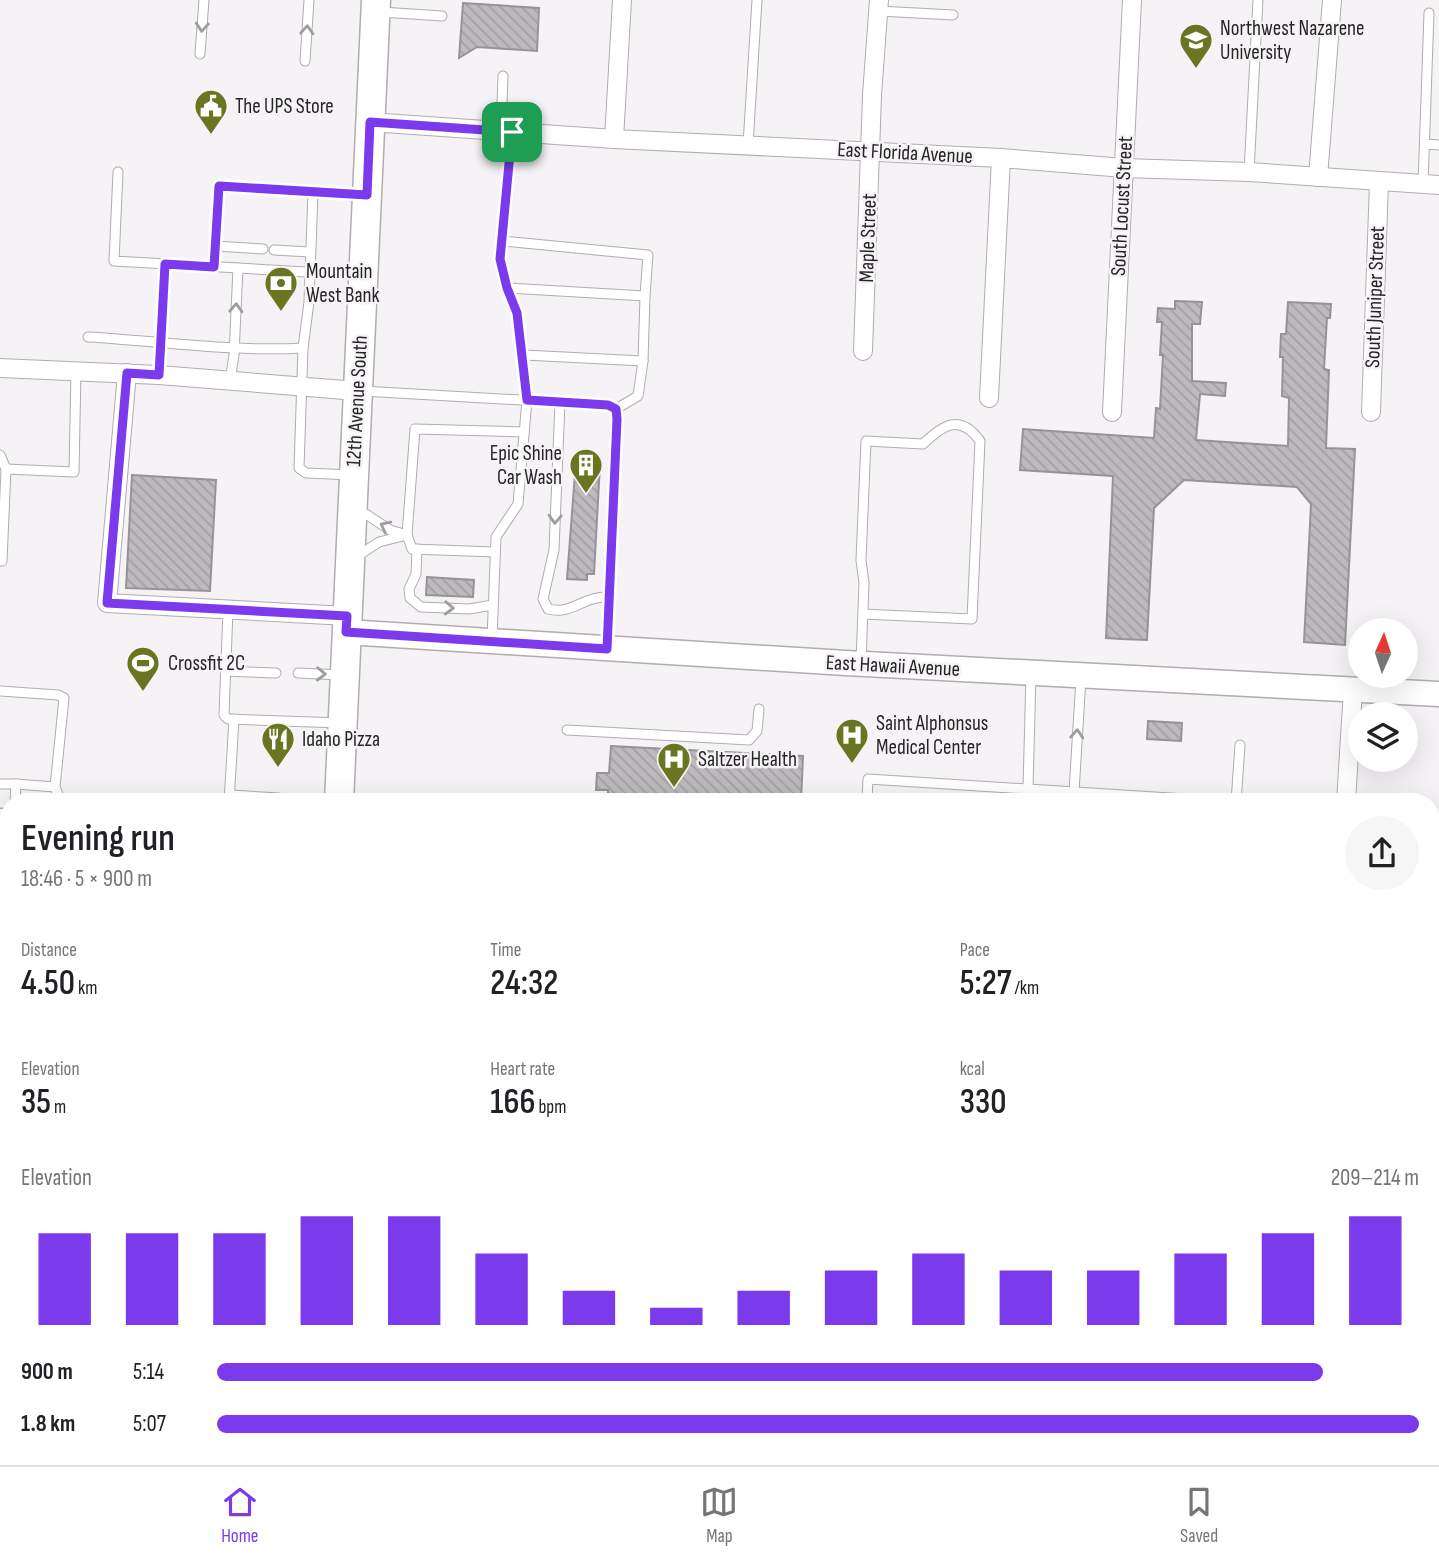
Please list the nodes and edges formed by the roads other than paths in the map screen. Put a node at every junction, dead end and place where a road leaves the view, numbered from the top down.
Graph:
1 (204, 0) edge
2 (309, 0) edge
3 (622, 0) edge
4 (757, 0) edge
5 (1132, 0) edge
6 (1258, 0) edge
7 (1332, 0) edge
8 (879, 5) edge
9 (376, 6) edge
10 (1429, 13) dead end
11 (953, 15) dead end
12 (442, 16) dead end
13 (200, 54) dead end
14 (306, 61) dead end
15 (503, 76) dead end
16 (370, 122) junction
17 (506, 132) junction
18 (614, 139) junction
19 (1425, 144) junction
20 (748, 145) junction
21 (1439, 145) edge
22 (871, 151) junction
23 (1001, 158) junction
24 (1124, 168) junction
25 (118, 172) dead end
26 (1249, 172) junction
27 (1318, 177) junction
28 (1379, 181) junction
29 (1431, 184) edge
30 (313, 192) junction
31 (367, 195) junction
32 (502, 241) junction
33 (215, 246) junction
34 (263, 249) dead end
35 (274, 250) dead end
36 (310, 252) junction
37 (165, 264) junction
38 (214, 267) junction
39 (238, 268) junction
40 (310, 273) junction
41 (362, 276) junction
42 (507, 288) junction
43 (645, 296) junction
44 (88, 337) dead end
45 (161, 341) junction
46 (234, 348) junction
47 (303, 348) junction
48 (863, 351) dead end
49 (524, 355) junction
50 (643, 361) junction
51 (0, 368) edge
52 (76, 371) junction
53 (127, 373) junction
54 (159, 375) junction
55 (230, 381) junction
56 (303, 387) junction
57 (357, 391) junction
58 (989, 398) dead end
59 (527, 400) junction
60 (560, 402) junction
61 (616, 409) junction
62 (1112, 412) dead end
63 (1371, 412) dead end
64 (524, 432) junction
65 (0, 455) edge
66 (6, 469) junction
67 (353, 475) junction
68 (352, 505) junction
69 (407, 535) junction
70 (417, 549) junction
71 (495, 552) junction
72 (0, 561) edge
73 (349, 562) junction
74 (610, 597) junction
75 (493, 605) junction
76 (228, 609) junction
77 (863, 614) junction
78 (347, 624) junction
79 (492, 641) junction
80 (607, 649) junction
81 (861, 664) junction
82 (225, 671) junction
83 (276, 673) dead end
84 (298, 673) dead end
85 (1031, 673) junction
86 (344, 675) junction
87 (1081, 676) junction
88 (1353, 689) junction
89 (0, 691) edge
90 (1439, 694) edge
91 (759, 709) dead end
92 (234, 719) junction
93 (342, 723) junction
94 (567, 730) dead end
95 (1240, 745) dead end
96 (0, 784) edge
97 (16, 784) junction
98 (55, 787) junction
99 (1028, 788) junction
100 (1074, 792) junction
101 (16, 793) edge
102 (57, 793) edge
103 (230, 793) edge
104 (339, 793) edge
105 (867, 793) edge
106 (1090, 793) edge
107 (1236, 793) edge
108 (1347, 793) edge

1 -> 13 lane
14 -> 2 lane
3 - 18 street
4 - 20 lane
5 - 24 street, South Locust Street
6 - 26 lane
7 - 27 street
8 - 11 lane
8 - 22 street, Maple Street
9 - 12 lane
9 - 16 main road, 12th Avenue South
10 - 19 lane
15 - 17 lane
16 - 17 street, East Florida Avenue
16 - 31 main road, 12th Avenue South
17 - 18 street, East Florida Avenue
17 - 32 lane
18 - 20 street, East Florida Avenue
19 - 21 lane
19 - 29 lane
20 - 22 street, East Florida Avenue
22 - 23 street, East Florida Avenue
22 - 48 street, Maple Street
23 - 24 street, East Florida Avenue
23 - 58 street
24 - 26 street, East Florida Avenue
24 - 62 street, South Locust Street
25 - 37 lane
26 - 27 street, East Florida Avenue
27 - 28 street, East Florida Avenue
28 - 29 street, East Florida Avenue
28 - 63 street, South Juniper Street
30 - 31 lane
30 - 33 lane
30 - 36 lane
31 - 41 main road, 12th Avenue South
32 - 42 lane
32 - 43 lane
33 - 34 lane
33 - 38 lane
35 - 36 lane
36 - 40 lane
37 - 38 lane
37 - 45 lane
38 - 39 lane
39 - 40 lane
46 -> 39 lane
40 - 41 lane
40 - 47 lane
41 - 57 main road, 12th Avenue South
42 - 43 lane
42 - 49 lane
43 - 50 lane
44 - 45 lane
45 - 46 lane
45 - 54 lane
46 - 47 lane
46 - 55 lane
47 - 56 lane
49 - 50 lane
49 - 59 lane
50 - 61 lane
51 - 52 street
52 - 53 street
52 - 66 lane
53 - 54 street
53 - 76 street
54 - 55 street
55 - 56 street
56 - 57 street
56 - 67 lane
57 - 59 lane
57 - 67 main road, 12th Avenue South
59 - 60 lane
59 - 64 lane
60 - 61 lane
60 -> 74 lane
61 - 74 lane
64 - 69 lane
64 - 71 lane
65 - 66 lane
66 - 72 lane
67 - 68 main road, 12th Avenue South
69 -> 68 lane
68 - 73 main road, 12th Avenue South
69 - 70 lane
69 - 73 lane
70 - 71 lane
70 -> 75 lane
71 - 75 lane
73 - 78 main road, 12th Avenue South
74 - 80 lane
75 - 79 lane
76 - 78 street
76 - 82 lane
77 - 77 lane
77 - 81 lane
78 - 79 street, East Hawaii Avenue
78 - 86 main road, 12th Avenue South
79 - 80 street, East Hawaii Avenue
80 - 81 street, East Hawaii Avenue
81 - 85 street, East Hawaii Avenue
82 - 83 lane
82 - 92 lane
84 -> 86 lane
85 - 87 street, East Hawaii Avenue
85 - 99 lane
86 - 93 main road, 12th Avenue South
87 - 88 street, East Hawaii Avenue
100 -> 87 lane
88 - 90 street, East Hawaii Avenue
88 - 108 street
89 - 98 lane
91 - 94 lane
92 - 93 lane
92 - 103 lane
93 - 104 main road, 12th Avenue South
95 - 107 lane
96 - 97 lane
97 - 98 lane
97 - 101 lane
98 - 102 lane
99 - 100 lane
99 - 105 lane
100 - 106 lane

